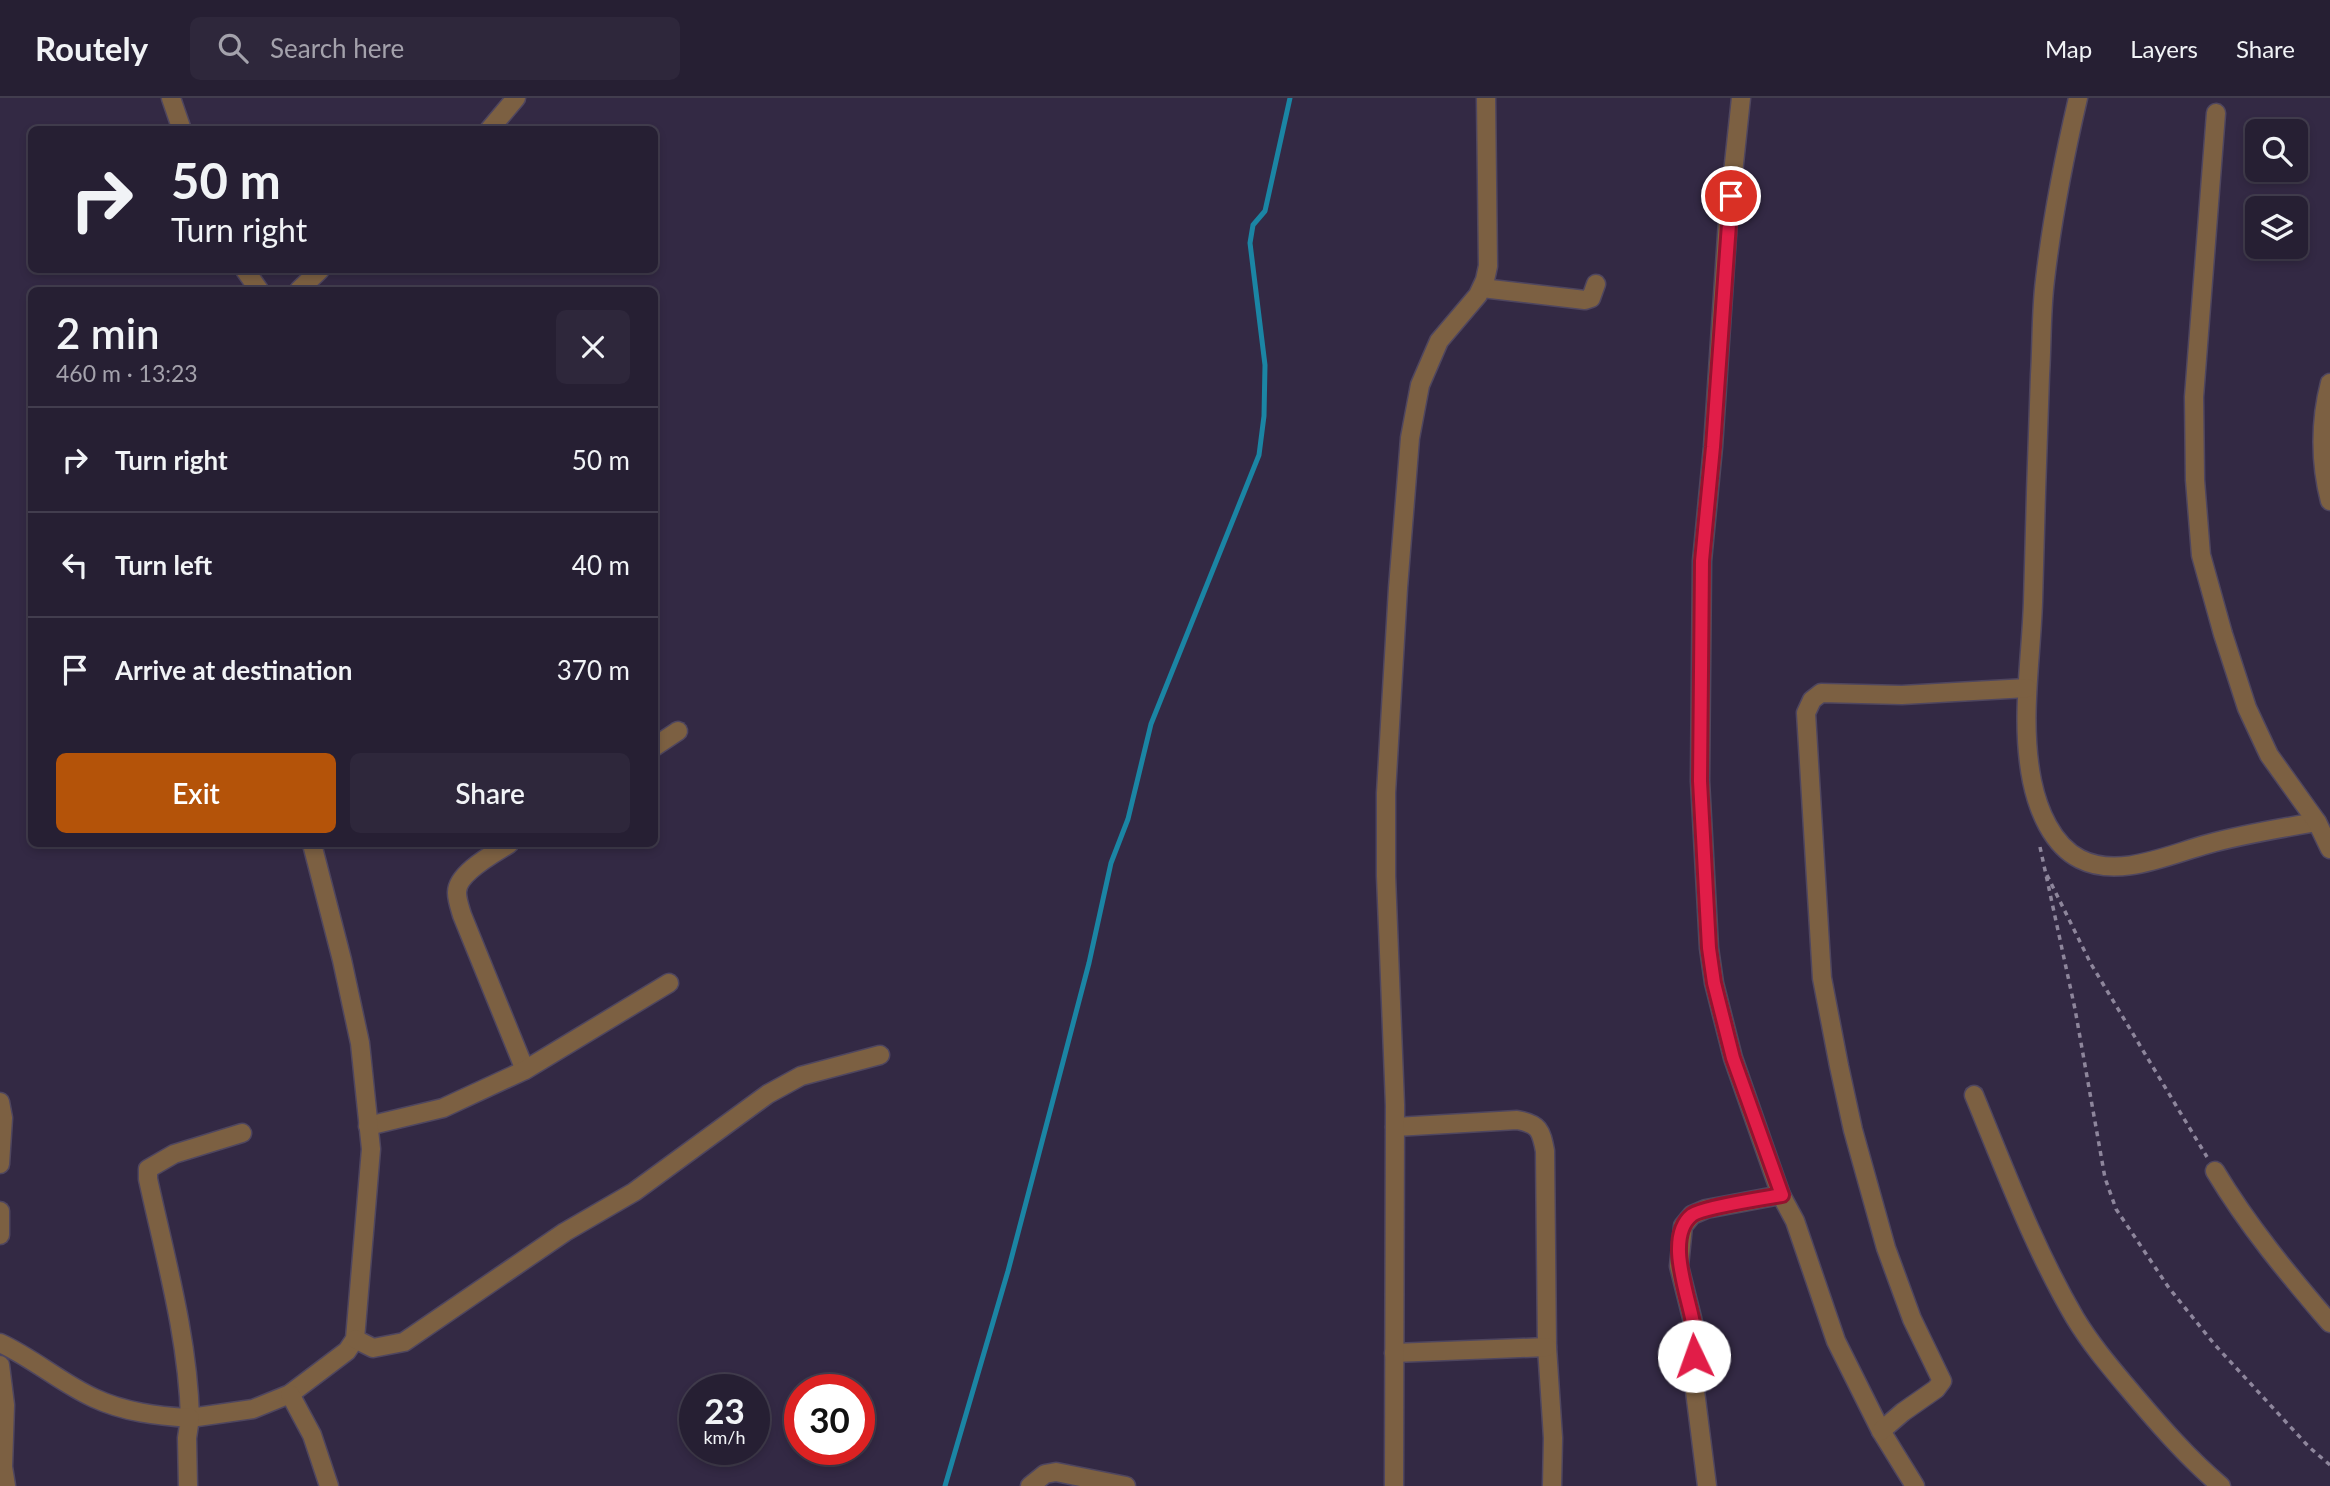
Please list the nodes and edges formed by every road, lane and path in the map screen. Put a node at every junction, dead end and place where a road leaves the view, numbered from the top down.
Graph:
1 (171, 98) edge
2 (516, 98) edge
3 (1486, 98) edge
4 (1741, 98) edge
5 (2078, 98) edge
6 (2216, 113) dead end
7 (181, 126) edge
8 (492, 126) edge
9 (317, 273) edge
10 (1596, 284) dead end
11 (302, 287) edge
12 (1482, 288) junction
13 (2330, 383) edge
14 (2330, 501) edge
15 (2027, 688) junction
16 (678, 731) dead end
17 (658, 744) edge
18 (2317, 822) junction
19 (2040, 845) dead end
20 (313, 847) edge
21 (505, 847) edge
22 (2330, 849) edge
23 (2043, 869) junction
24 (669, 983) dead end
25 (880, 1055) dead end
26 (525, 1070) junction
27 (1974, 1095) dead end
28 (0, 1102) edge
29 (368, 1126) junction
30 (1395, 1127) junction
31 (242, 1133) dead end
32 (0, 1164) edge
33 (2216, 1171) joint
34 (1782, 1195) junction
35 (0, 1212) edge
36 (0, 1235) edge
37 (2330, 1323) edge
38 (355, 1339) junction
39 (0, 1343) edge
40 (1546, 1348) junction
41 (1394, 1353) junction
42 (0, 1365) edge
43 (290, 1395) junction
44 (190, 1418) junction
45 (1881, 1431) junction
46 (2330, 1465) edge
47 (6, 1486) edge
48 (188, 1486) edge
49 (328, 1486) edge
50 (1031, 1486) edge
51 (1126, 1486) edge
52 (1394, 1486) edge
53 (1552, 1486) edge
54 (1707, 1486) edge
55 (1915, 1486) edge
56 (2221, 1486) edge

1 - 7 street
2 - 8 street
3 - 12 street
4 - 34 street
5 - 15 street
6 - 18 street
9 - 11 street
10 - 12 street
12 - 30 street
13 - 14 street
15 - 18 street
15 - 45 street
16 - 17 street
18 - 22 street
19 - 23 path
20 - 29 street
21 - 26 street
23 - 33 path
23 - 46 path
24 - 26 street
25 - 38 street
26 - 29 street
27 - 56 street
28 - 32 street
29 - 38 street
30 - 40 street
30 - 41 street
31 - 44 street
33 - 37 street
34 - 45 street
34 - 54 street
35 - 36 street
38 - 43 street
39 - 44 street
40 - 41 street
40 - 53 street
41 - 52 street
42 - 47 street
43 - 44 street
43 - 49 street
44 - 48 street
45 - 55 street
50 - 51 street

